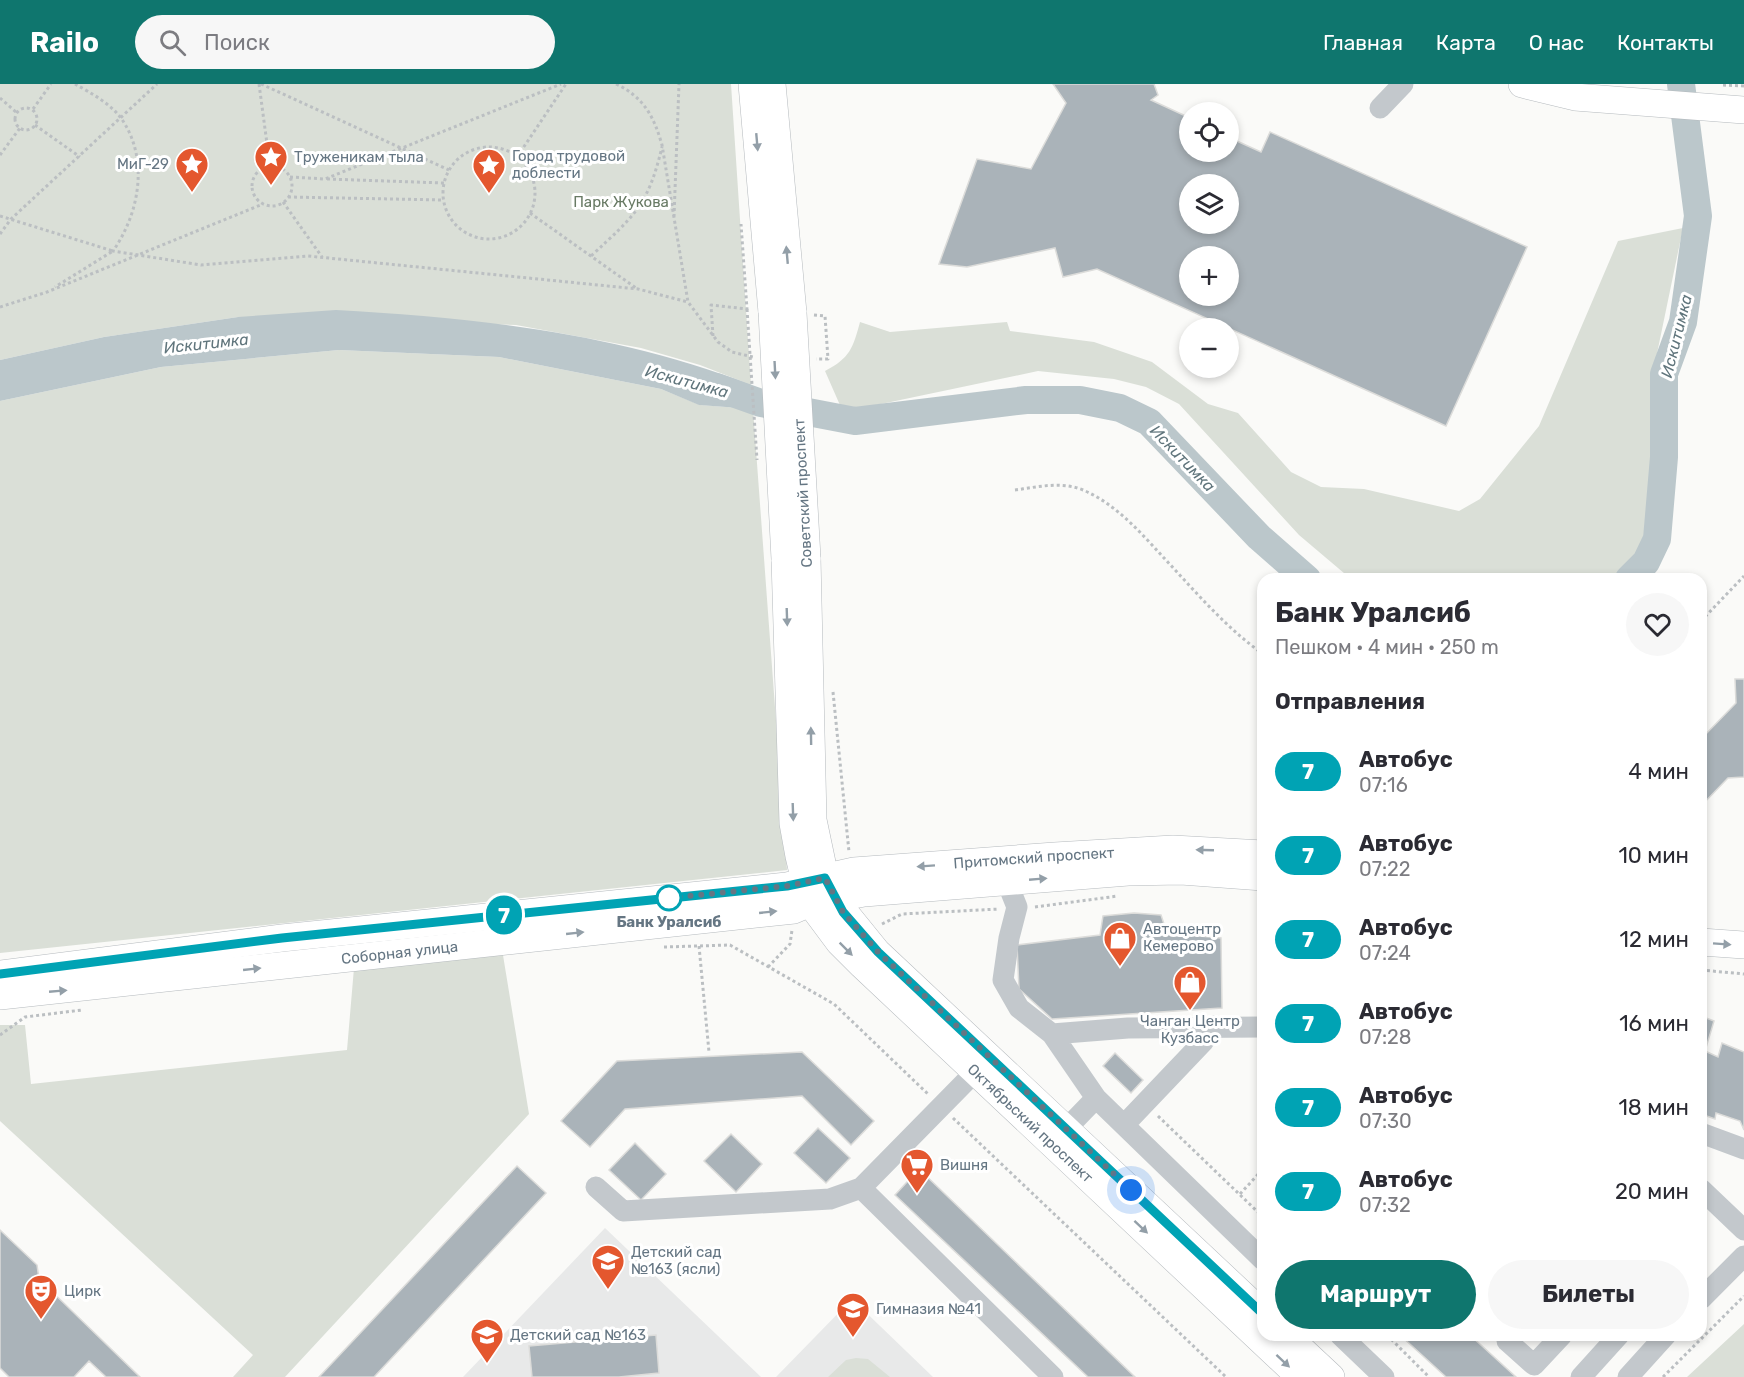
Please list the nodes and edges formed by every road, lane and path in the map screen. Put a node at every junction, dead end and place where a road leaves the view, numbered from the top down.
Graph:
1 (51, 84) edge
2 (75, 84) edge
3 (157, 84) edge
4 (260, 84) edge
5 (561, 84) edge
6 (566, 84) edge
7 (616, 84) edge
8 (679, 84) edge
9 (752, 84) edge
10 (772, 84) edge
11 (1403, 84) edge
12 (1522, 84) edge
13 (1591, 89) edge
14 (1744, 94) edge
15 (0, 98) edge
16 (1380, 108) dead end
17 (32, 110) junction
18 (1744, 110) edge
19 (17, 113) junction
20 (122, 119) junction
21 (35, 125) junction
22 (20, 128) junction
23 (662, 145) junction
24 (401, 148) junction
25 (0, 155) edge
26 (80, 157) junction
27 (517, 157) junction
28 (270, 166) junction
29 (449, 170) junction
30 (290, 177) junction
31 (325, 179) junction
32 (444, 183) junction
33 (288, 197) junction
34 (444, 200) junction
35 (283, 202) junction
36 (263, 204) junction
37 (530, 213) junction
38 (0, 216) edge
39 (11, 219) junction
40 (674, 226) junction
41 (0, 234) edge
42 (113, 251) junction
43 (138, 255) junction
44 (591, 256) junction
45 (323, 258) junction
46 (638, 289) junction
47 (47, 292) junction
48 (688, 302) junction
49 (0, 307) edge
50 (780, 312) junction
51 (713, 338) junction
52 (759, 357) dead end
53 (805, 358) dead end
54 (757, 466) dead end
55 (1015, 490) dead end
56 (1744, 576) edge
57 (1707, 615) edge
58 (1257, 649) edge
59 (1257, 854) edge
60 (1257, 877) edge
61 (1007, 882) junction
62 (819, 890) junction
63 (1120, 896) dead end
64 (1017, 908) junction
65 (1707, 923) edge
66 (881, 925) dead end
67 (1744, 926) edge
68 (514, 927) junction
69 (1707, 942) edge
70 (1744, 945) edge
71 (699, 946) junction
72 (663, 947) dead end
73 (1707, 971) edge
74 (0, 974) edge
75 (1744, 974) edge
76 (0, 996) edge
77 (84, 1010) dead end
78 (1214, 1026) junction
79 (1257, 1027) edge
80 (1052, 1034) junction
81 (0, 1035) edge
82 (709, 1052) dead end
83 (975, 1072) junction
84 (1096, 1098) junction
85 (941, 1106) junction
86 (1151, 1110) dead end
87 (1124, 1125) junction
88 (1066, 1129) junction
89 (1707, 1135) edge
90 (1744, 1149) edge
91 (1257, 1176) edge
92 (596, 1187) dead end
93 (861, 1188) junction
94 (1240, 1194) junction
95 (1707, 1198) edge
96 (1257, 1210) edge
97 (1744, 1230) edge
98 (1257, 1254) edge
99 (1744, 1256) edge
100 (1707, 1293) edge
101 (1744, 1296) edge
102 (1257, 1308) edge
103 (1707, 1333) edge
104 (1257, 1337) edge
105 (1262, 1341) edge
106 (1292, 1341) edge
107 (1349, 1341) edge
108 (1393, 1341) edge
109 (1507, 1341) edge
110 (1556, 1341) edge
111 (1614, 1341) edge
112 (1661, 1341) edge
113 (1699, 1341) edge
114 (1053, 1377) edge
115 (1226, 1377) edge
116 (1300, 1377) edge
117 (1331, 1377) edge
118 (1384, 1377) edge
119 (1430, 1377) edge
120 (1581, 1377) edge
121 (1628, 1377) edge
122 (1663, 1377) edge

1 - 17 path
2 - 20 path
3 - 20 path
4 - 24 path
4 - 28 path
5 - 24 path
6 - 27 path
7 - 23 path
8 - 40 path
9 -> 50 main road, Советский проспект
50 -> 10 main road, Советский проспект
11 - 16 lane
12 - 13 main road
13 - 14 main road
13 - 18 main road
15 - 19 path
17 - 19 path
17 - 21 path
19 - 22 path
20 - 26 path
20 - 42 path
21 - 22 path
21 - 26 path
22 - 25 path
23 - 40 path
23 - 44 path
24 - 29 path
24 - 31 path
26 - 39 path
27 - 29 path
27 - 37 path
28 - 30 path
28 - 36 path
29 - 32 path
30 - 31 path
30 - 33 path
31 - 32 path
32 - 34 path
33 - 34 path
33 - 35 path
34 - 37 path
35 - 36 path
35 - 45 path
36 - 43 path
37 - 44 path
38 - 39 path
39 - 41 path
39 - 42 path
40 - 48 path
42 - 43 path
42 - 47 path
43 - 45 path
43 - 47 path
44 - 46 path
45 - 46 path
46 - 48 path
47 - 49 path
48 - 51 path
50 - 51 path
50 - 53 path
50 - 54 path, bridge
50 - 62 main road, Советский проспект, bridge
51 - 52 path
55 - 58 path
56 - 57 path
59 -> 62 main road, Притомский проспект
61 -> 60 main road, Притомский проспект
61 - 62 main road, Притомский проспект
61 - 64 lane
62 - 68 main road, Соборная улица
62 -> 83 main road, Октябрьский проспект
62 - 88 main road, Октябрьский проспект
63 - 64 path
64 - 66 path
64 - 80 lane
65 - 67 main road
68 - 74 main road, Соборная улица
76 -> 68 main road, Соборная улица
69 -> 70 main road
71 - 72 path
71 - 82 path
71 - 85 path
73 - 75 path
77 - 81 path
78 - 79 lane
78 - 80 lane
78 - 87 lane
80 - 84 lane
83 - 85 lane
83 -> 104 main road, Октябрьский проспект
84 - 87 lane
84 - 88 lane
85 - 93 lane
85 - 115 path
86 - 94 path
87 - 98 lane
88 - 102 main road, Октябрьский проспект
89 - 90 lane
91 - 94 path
92 - 93 lane
93 - 114 lane
94 - 96 path
95 - 97 lane
99 - 100 lane
101 - 103 path
105 -> 116 main road, Октябрьский проспект
106 - 117 main road
107 - 118 lane
108 - 119 path
109 - 110 lane
111 - 120 lane
112 - 121 lane
113 - 122 path

